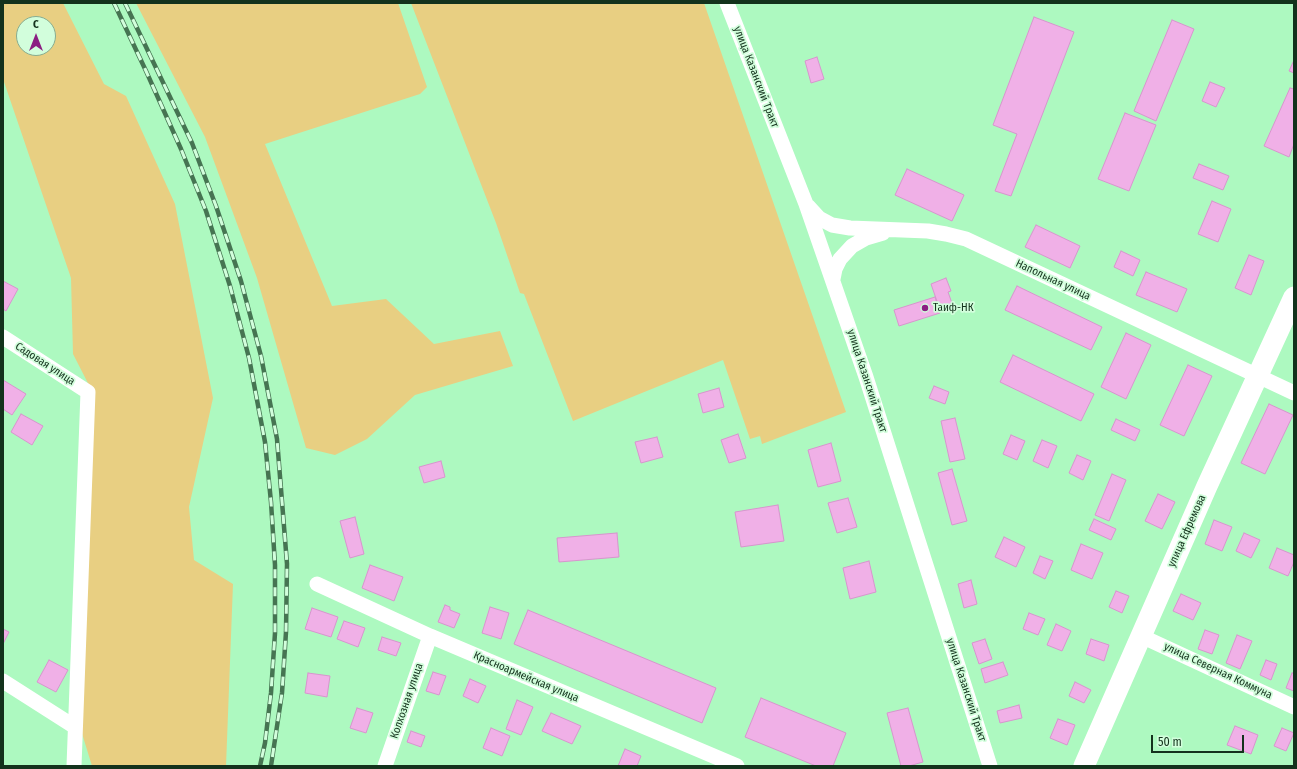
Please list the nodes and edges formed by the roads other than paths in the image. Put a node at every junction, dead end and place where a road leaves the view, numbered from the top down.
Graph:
1 (727, 3) edge
2 (806, 204) junction
3 (893, 231) junction
4 (833, 279) junction
5 (1294, 296) edge
6 (3, 337) edge
7 (1258, 375) junction
8 (1294, 393) edge
9 (317, 584) dead end
10 (430, 636) junction
11 (1141, 636) junction
12 (3, 681) edge
13 (1294, 707) edge
14 (75, 727) junction
15 (74, 766) edge
16 (385, 766) edge
17 (736, 766) edge
18 (990, 766) edge
19 (1084, 766) edge

1 - 2 street, улица Казанский Тракт
2 - 3 street, Напольная улица
2 - 4 street, улица Казанский Тракт
3 - 4 street
3 - 7 street, Напольная улица
4 - 18 street, улица Казанский Тракт
5 - 7 street, улица Ефремова
6 - 14 street, Садовая улица
7 - 8 street, Напольная улица
7 - 11 street, улица Ефремова
9 - 10 street, Красноармейская улица
10 - 16 street, Колхозная улица
10 - 17 street, Красноармейская улица
11 - 13 street, улица Северная Коммуна
11 - 19 street, улица Ефремова
12 - 14 street
14 - 15 street

